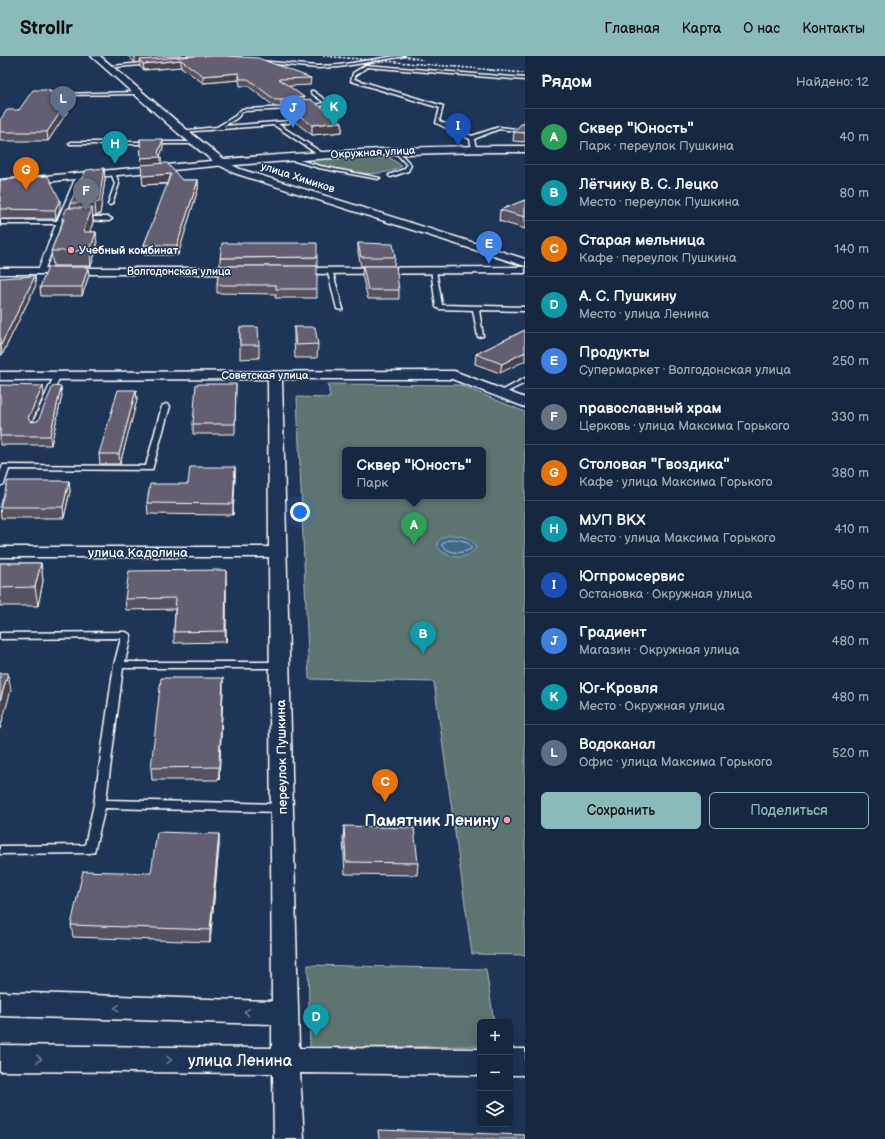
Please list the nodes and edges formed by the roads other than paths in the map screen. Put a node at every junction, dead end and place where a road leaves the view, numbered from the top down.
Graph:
1 (95, 56) edge
2 (403, 56) edge
3 (257, 62) edge
4 (153, 63) edge
5 (347, 65) junction
6 (366, 66) junction
7 (106, 67) junction
8 (525, 79) edge
9 (312, 92) dead end
10 (137, 93) junction
11 (55, 94) edge
12 (289, 122) edge
13 (266, 124) junction
14 (218, 128) junction
15 (182, 131) junction
16 (525, 132) edge
17 (71, 143) dead end
18 (197, 143) junction
19 (473, 143) junction
20 (398, 150) junction
21 (525, 150) edge
22 (322, 155) junction
23 (286, 157) junction
24 (222, 163) junction
25 (113, 172) junction
26 (78, 176) junction
27 (391, 176) dead end
28 (378, 178) dead end
29 (0, 183) edge
30 (110, 204) dead end
31 (67, 219) edge
32 (74, 219) edge
33 (109, 219) dead end
34 (59, 221) junction
35 (0, 222) edge
36 (525, 263) edge
37 (329, 270) junction
38 (433, 270) junction
39 (525, 270) edge
40 (0, 271) edge
41 (41, 271) junction
42 (257, 271) edge
43 (281, 271) edge
44 (476, 308) junction
45 (340, 309) dead end
46 (525, 309) edge
47 (480, 336) dead end
48 (275, 375) junction
49 (0, 376) edge
50 (57, 376) junction
51 (525, 380) edge
52 (501, 393) junction
53 (525, 403) edge
54 (166, 406) dead end
55 (35, 427) edge
56 (0, 484) edge
57 (0, 552) edge
58 (277, 552) junction
59 (0, 636) edge
60 (119, 665) junction
61 (279, 665) junction
62 (100, 804) junction
63 (283, 808) junction
64 (0, 850) edge
65 (0, 1004) edge
66 (286, 1013) junction
67 (0, 1058) edge
68 (286, 1059) junction
69 (477, 1062) edge
70 (513, 1062) edge
71 (525, 1062) edge
72 (289, 1139) edge

1 - 7 main road, улица Химиков
2 - 5 lane
3 - 5 lane
4 - 7 lane
5 - 6 lane
6 - 8 lane
6 - 19 lane
7 - 10 main road, улица Химиков
9 - 14 lane
10 - 11 lane
10 - 15 main road, улица Химиков
12 - 13 lane
13 - 14 lane
13 - 22 lane
14 - 15 lane
15 - 18 main road, улица Химиков
16 - 19 lane
17 - 18 lane
18 - 24 main road, улица Химиков
19 - 20 main road, Окружная улица
19 - 21 main road, Окружная улица
20 - 22 main road, Окружная улица
20 - 27 lane
22 - 23 main road, Окружная улица
23 - 24 main road, Окружная улица
23 - 28 lane
24 - 25 main road, Окружная улица
24 - 36 street, улица Химиков
25 - 26 main road, Окружная улица
25 - 30 lane
26 - 29 main road, Окружная улица
26 - 34 lane
31 - 34 lane
32 - 33 lane
34 - 35 lane
34 - 41 lane
37 - 38 street
37 - 43 street
37 - 45 lane
38 - 39 street
38 - 44 lane
40 - 41 street, Волгодонская улица
41 - 42 street, Волгодонская улица
44 - 46 lane
44 - 47 lane
48 - 50 street, Советская улица
48 - 52 street, Советская улица
48 - 58 street, переулок Пушкина
49 - 50 street, Советская улица
50 - 55 lane
51 - 52 lane
52 - 53 street, Советская улица
54 - 56 lane
57 - 58 street, улица Кадолина
58 - 61 street, переулок Пушкина
59 - 60 lane
60 - 61 lane
60 - 62 lane
61 - 63 street, переулок Пушкина
62 - 63 lane
62 - 64 lane
63 - 66 street, переулок Пушкина
66 -> 65 street
66 - 68 street, переулок Пушкина
67 -> 68 street, улица Ленина
68 - 69 street, улица Ленина
68 - 72 street, переулок Пушкина
70 - 71 street

